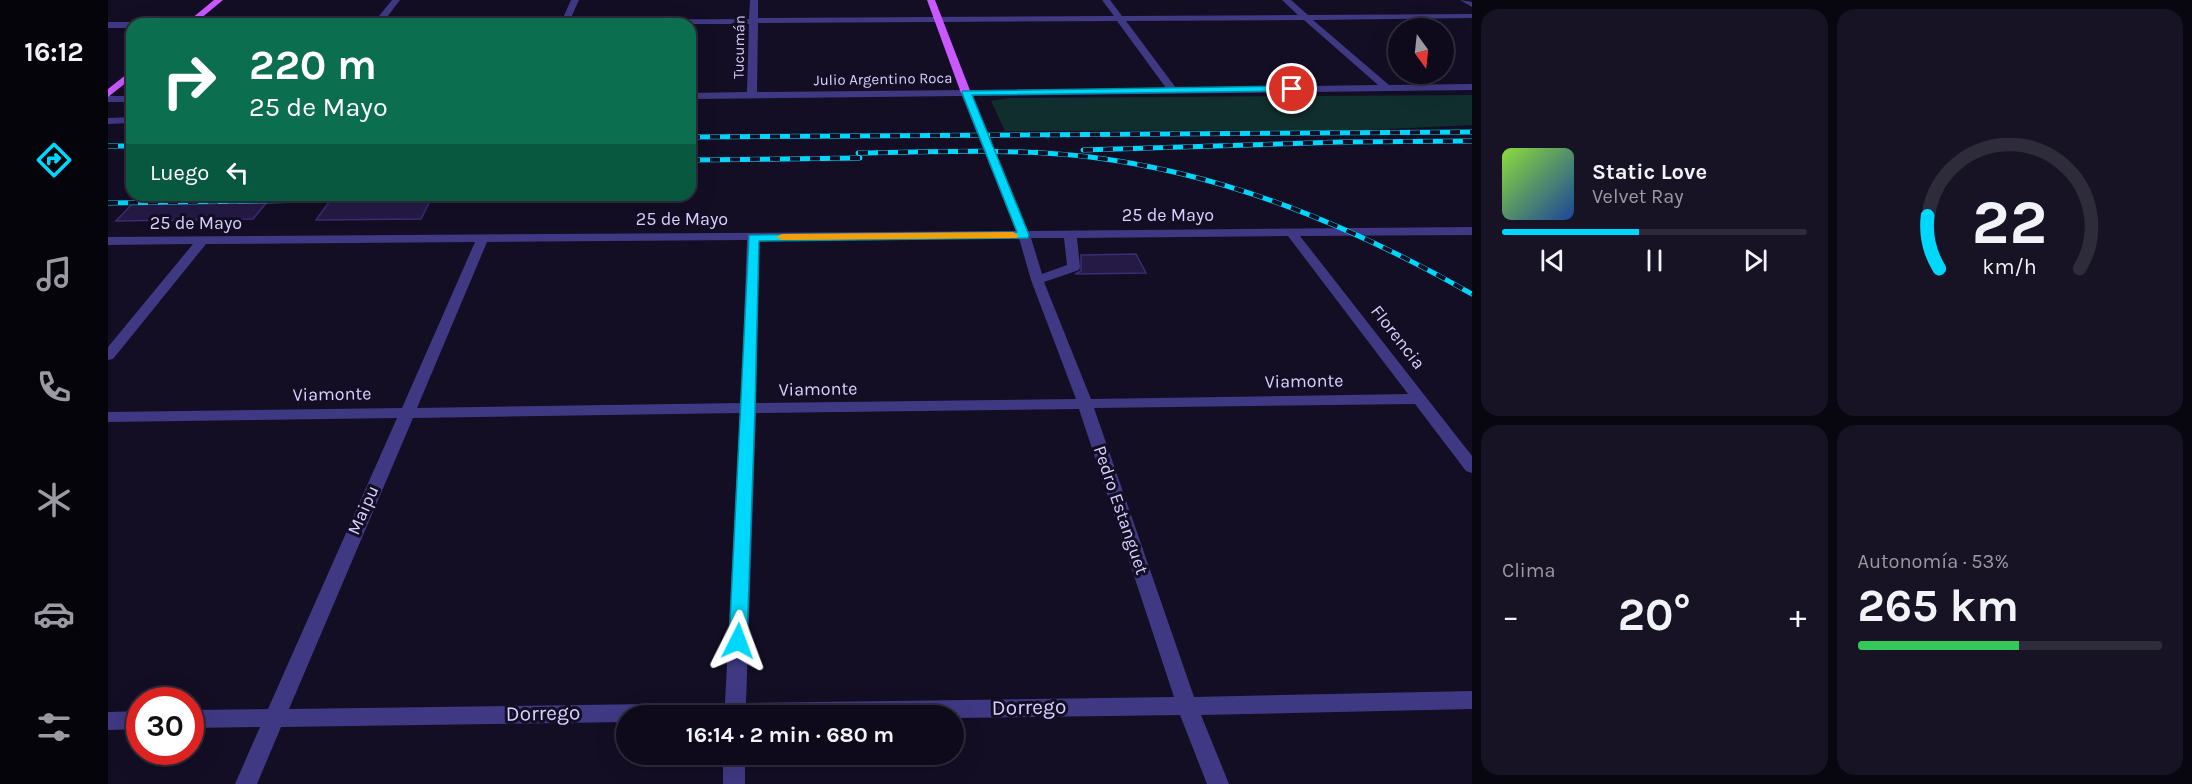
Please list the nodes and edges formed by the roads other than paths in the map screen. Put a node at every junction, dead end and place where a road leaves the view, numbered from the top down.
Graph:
1 (219, 0) edge
2 (396, 0) edge
3 (575, 0) edge
4 (754, 0) edge
5 (931, 0) edge
6 (1106, 0) edge
7 (1286, 0) edge
8 (1464, 0) edge
9 (1472, 5) edge
10 (1304, 16) junction
11 (1472, 16) edge
12 (196, 18) edge
13 (382, 18) edge
14 (567, 18) edge
15 (1119, 18) junction
16 (754, 20) junction
17 (938, 20) junction
18 (696, 21) edge
19 (108, 25) edge
20 (126, 25) edge
21 (126, 78) edge
22 (1472, 87) edge
23 (1388, 88) junction
24 (1173, 90) junction
25 (966, 93) junction
26 (108, 94) edge
27 (752, 95) junction
28 (696, 96) edge
29 (108, 99) edge
30 (126, 99) edge
31 (126, 120) edge
32 (108, 121) edge
33 (1472, 231) edge
34 (1292, 232) junction
35 (1070, 234) junction
36 (1024, 235) junction
37 (753, 237) junction
38 (483, 238) junction
39 (108, 241) edge
40 (202, 241) junction
41 (1037, 280) junction
42 (108, 356) edge
43 (1420, 399) junction
44 (1084, 403) junction
45 (748, 410) junction
46 (406, 412) junction
47 (108, 417) edge
48 (1472, 467) edge
49 (1472, 700) edge
50 (735, 705) edge
51 (1187, 706) junction
52 (964, 709) edge
53 (616, 714) edge
54 (273, 717) junction
55 (204, 719) edge
56 (126, 720) edge
57 (108, 721) edge
58 (734, 765) edge
59 (246, 784) edge
60 (734, 784) edge
61 (1218, 784) edge

1 - 12 main road
2 - 13 street
3 - 14 street
4 - 16 street, Tucumán
5 - 17 main road
6 - 15 street
7 - 10 street
8 - 9 street
10 - 11 street
10 - 15 street
10 - 23 street
15 - 17 street
15 - 24 street
16 - 17 street
16 - 18 street
16 - 27 street, Tucumán
17 - 25 main road
19 - 20 street
21 - 26 main road
22 - 23 street, Julio Argentino Roca
23 - 24 street, Julio Argentino Roca
24 - 25 street, Julio Argentino Roca
25 - 27 street, Julio Argentino Roca
25 - 36 street, Pedro Estanguet
27 - 28 street, Julio Argentino Roca
29 - 30 street
31 - 32 street
33 - 34 street, 25 de Mayo
34 - 35 street, 25 de Mayo
34 - 43 street, Florencia
35 - 36 street, 25 de Mayo
35 - 41 street
36 - 37 street, 25 de Mayo
36 - 41 street, Pedro Estanguet
37 - 38 street, 25 de Mayo
37 - 45 street
38 - 40 street, 25 de Mayo
38 - 46 street, Maipu
39 - 40 street, 25 de Mayo
40 - 42 street
41 - 44 street, Pedro Estanguet
43 - 44 street, Viamonte
43 - 48 street, Florencia
44 - 45 street, Viamonte
44 - 51 street, Pedro Estanguet
45 - 46 street, Viamonte
45 - 50 street
46 - 47 street, Viamonte
46 - 54 street, Maipu
49 - 51 street, Dorrego
51 - 52 street, Dorrego
51 - 61 street, Pedro Estanguet
53 - 54 street, Dorrego
54 - 55 street, Dorrego
54 - 59 street, Maipu
56 - 57 street
58 - 60 street

